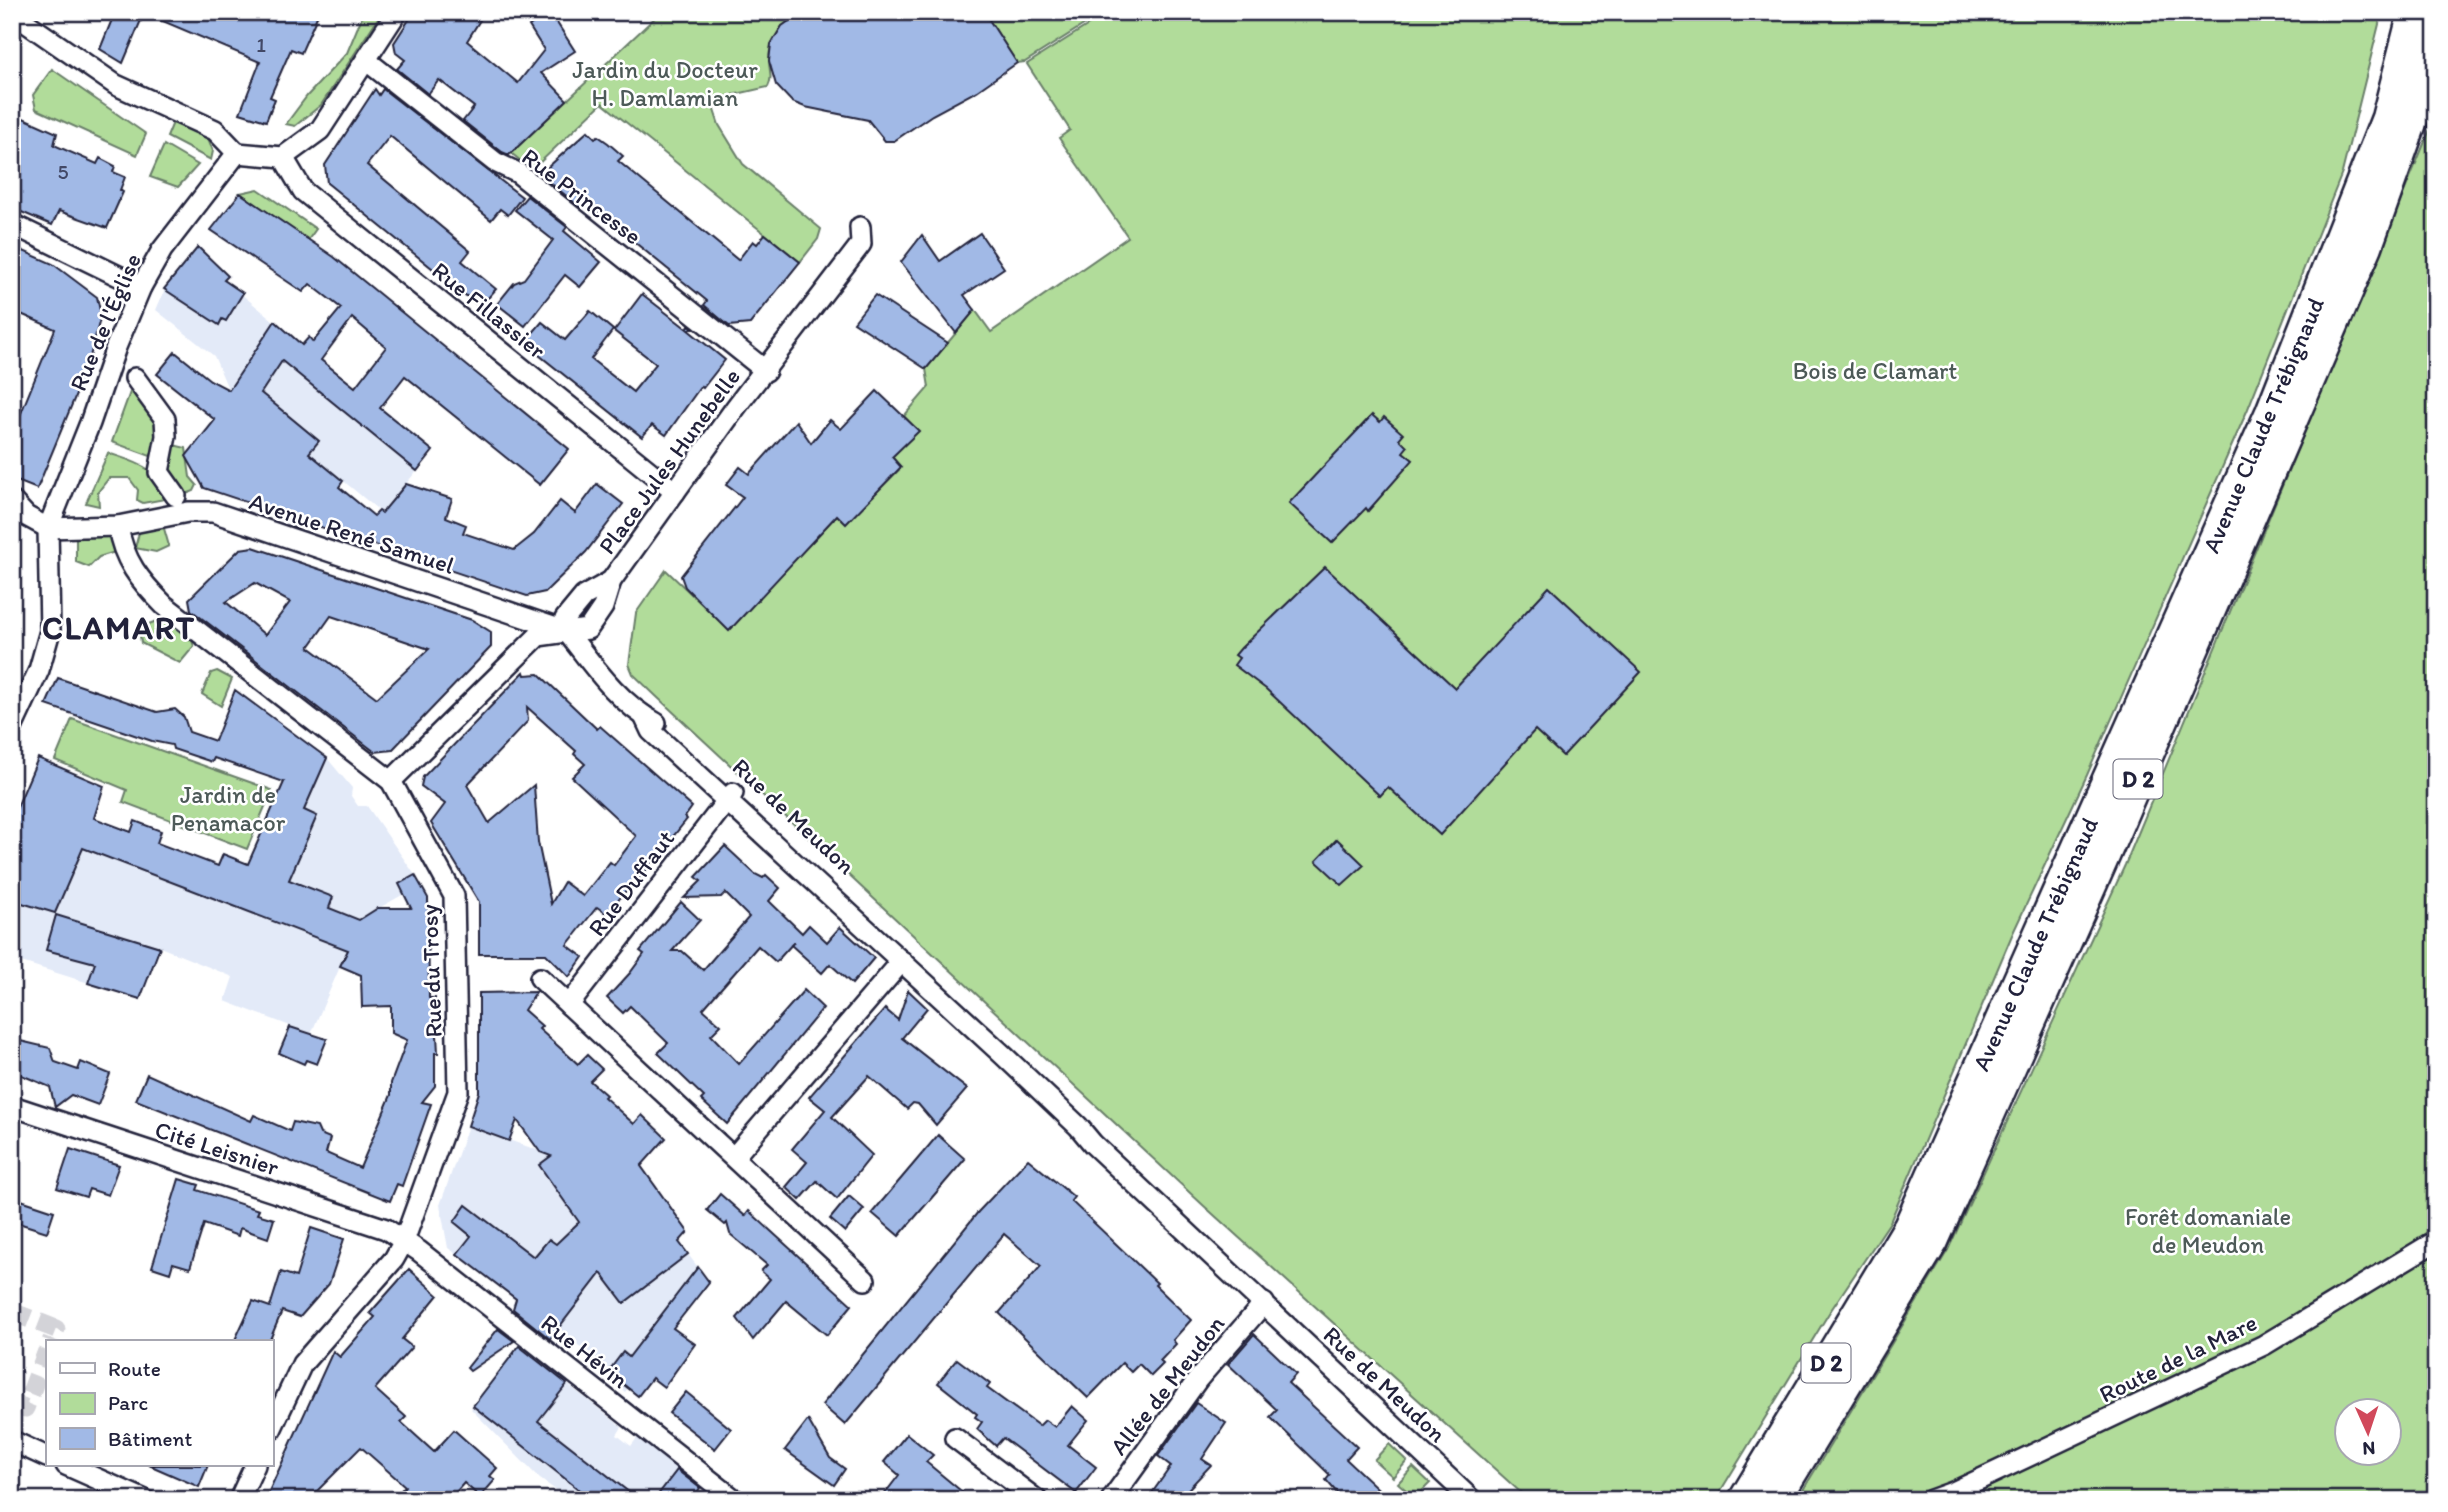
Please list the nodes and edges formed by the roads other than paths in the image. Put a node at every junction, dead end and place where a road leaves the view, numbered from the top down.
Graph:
1 (12, 12) edge
2 (397, 12) edge
3 (2414, 12) edge
4 (2436, 28) edge
5 (367, 61) junction
6 (237, 153) junction
7 (283, 157) junction
8 (12, 224) edge
9 (860, 227) dead end
10 (141, 287) junction
11 (766, 371) junction
12 (135, 378) dead end
13 (675, 492) junction
14 (176, 496) dead end
15 (12, 501) edge
16 (19, 516) edge
17 (118, 526) junction
18 (48, 528) junction
19 (567, 632) junction
20 (12, 728) edge
21 (385, 776) junction
22 (730, 796) junction
23 (902, 961) junction
24 (540, 978) dead end
25 (569, 1005) junction
26 (12, 1106) edge
27 (734, 1157) junction
28 (404, 1241) junction
29 (2436, 1241) edge
30 (865, 1280) dead end
31 (1264, 1303) junction
32 (273, 1426) edge
33 (955, 1438) dead end
34 (12, 1441) edge
35 (46, 1457) edge
36 (68, 1466) edge
37 (255, 1466) edge
38 (145, 1500) edge
39 (239, 1500) edge
40 (735, 1500) edge
41 (1037, 1500) edge
42 (1111, 1500) edge
43 (1472, 1500) edge
44 (1744, 1500) edge
45 (1775, 1500) edge
46 (1931, 1500) edge

1 - 6 street
2 - 5 street
3 - 44 main road, Avenue Claude Trébignaud / D 2
4 - 45 main road, Avenue Claude Trébignaud / D 2
5 - 7 street
5 - 11 street, Rue Princesse
6 - 7 street
6 - 10 street, Rue de l'Église
7 - 13 street, Rue Fillassier
8 - 10 street
9 - 11 street, Place Jules Hunebelle
10 - 18 street, Rue de l'Église
11 - 13 street, Place Jules Hunebelle
12 - 14 street
13 - 19 street, Place Jules Hunebelle
15 - 16 street
16 - 18 street
17 - 18 street
17 - 19 street, Avenue René Samuel
17 - 21 street, Rue du Trosy
18 - 20 street
19 - 21 street
19 - 22 street, Rue de Meudon
21 - 28 street, Rue du Trosy
22 - 23 street, Rue de Meudon
22 - 25 street, Rue Duffaut
23 - 27 street
23 - 31 street, Rue de Meudon
24 - 25 street
25 - 27 street
26 - 28 street, Cité Leisnier
27 - 30 street
28 - 32 street, Rue du Trosy
28 - 40 street, Rue Hévin
29 - 46 street, Route de la Mare
31 - 42 street, Allée de Meudon
31 - 43 street, Rue de Meudon
33 - 41 street
34 - 35 street
36 - 38 street
37 - 39 street

